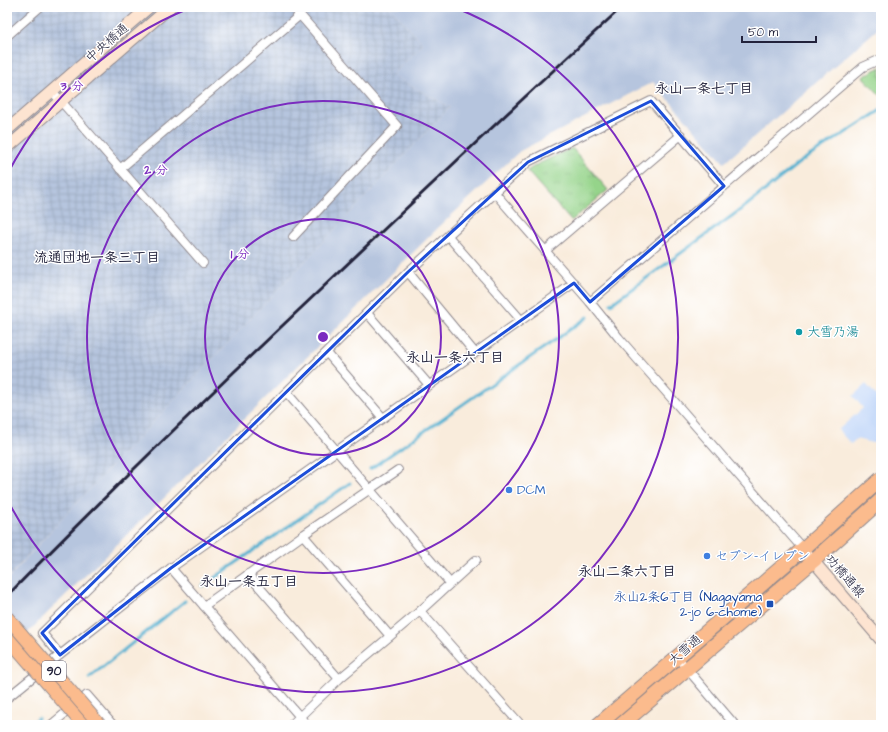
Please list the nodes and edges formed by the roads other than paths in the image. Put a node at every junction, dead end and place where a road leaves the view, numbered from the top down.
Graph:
1 (40, 7) edge
2 (149, 7) edge
3 (170, 7) edge
4 (293, 7) edge
5 (300, 14) junction
6 (7, 36) edge
7 (881, 59) edge
8 (52, 91) junction
9 (61, 101) junction
10 (7, 130) edge
11 (680, 135) junction
12 (7, 148) edge
13 (120, 169) junction
14 (724, 186) junction
15 (494, 192) junction
16 (448, 236) junction
17 (293, 237) dead end
18 (545, 252) junction
19 (203, 263) dead end
20 (408, 272) junction
21 (574, 283) junction
22 (590, 302) junction
23 (367, 313) junction
24 (521, 320) junction
25 (327, 353) junction
26 (475, 353) junction
27 (429, 385) junction
28 (287, 392) junction
29 (383, 418) junction
30 (337, 450) junction
31 (398, 470) dead end
32 (881, 479) edge
33 (370, 488) junction
34 (881, 500) edge
35 (303, 535) junction
36 (803, 549) junction
37 (476, 560) dead end
38 (813, 561) junction
39 (171, 568) junction
40 (248, 574) junction
41 (450, 583) junction
42 (204, 606) junction
43 (420, 611) junction
44 (7, 618) edge
45 (390, 636) junction
46 (7, 637) edge
47 (881, 640) edge
48 (60, 655) junction
49 (677, 657) junction
50 (687, 668) junction
51 (339, 679) junction
52 (7, 698) edge
53 (300, 717) junction
54 (56, 723) edge
55 (83, 725) edge
56 (100, 725) edge
57 (113, 725) edge
58 (291, 725) edge
59 (307, 725) edge
60 (521, 725) edge
61 (598, 725) edge
62 (621, 725) edge
63 (735, 725) edge

1 - 6 street
2 - 8 main road, 中央橋通
3 - 9 main road, 中央橋通
4 - 5 street
5 - 13 street
5 - 17 street
7 - 14 street
8 - 9 street
8 - 10 main road, 中央橋通
9 - 12 main road, 中央橋通
9 - 13 street
11 - 14 street
11 - 15 street
11 - 18 street
13 - 19 street
14 - 22 street
15 - 16 street
15 - 18 street
16 - 20 street
16 - 24 street
18 - 21 street
20 - 23 street
20 - 26 street
21 - 22 street
21 - 24 street
22 - 36 street
23 - 25 street
23 - 27 street
24 - 26 street
25 - 28 street
25 - 29 street
26 - 27 street
27 - 29 street
28 - 30 street
28 - 48 street
29 - 30 street
30 - 33 street
30 - 39 street
31 - 33 street
32 - 36 highway, 大雪通
33 - 35 street
33 - 41 street
34 - 38 highway, 大雪通
35 - 40 street
35 - 45 street
36 - 38 main road, 功橋通線
36 - 49 highway, 大雪通
37 - 41 street
38 - 47 main road, 功橋通線
38 - 50 highway, 大雪通
39 - 42 street
39 - 48 street
40 - 42 street
40 - 51 street
41 - 43 street
42 - 53 street
43 - 45 street
43 - 60 street
44 - 56 main road, 90, bridge
45 - 51 street
46 - 55 main road, 90, bridge
48 - 52 street
49 - 50 street
49 - 61 highway, 大雪通
50 - 62 highway, 大雪通
50 - 63 street
51 - 53 street
53 - 58 street
53 - 59 street
54 - 57 street

